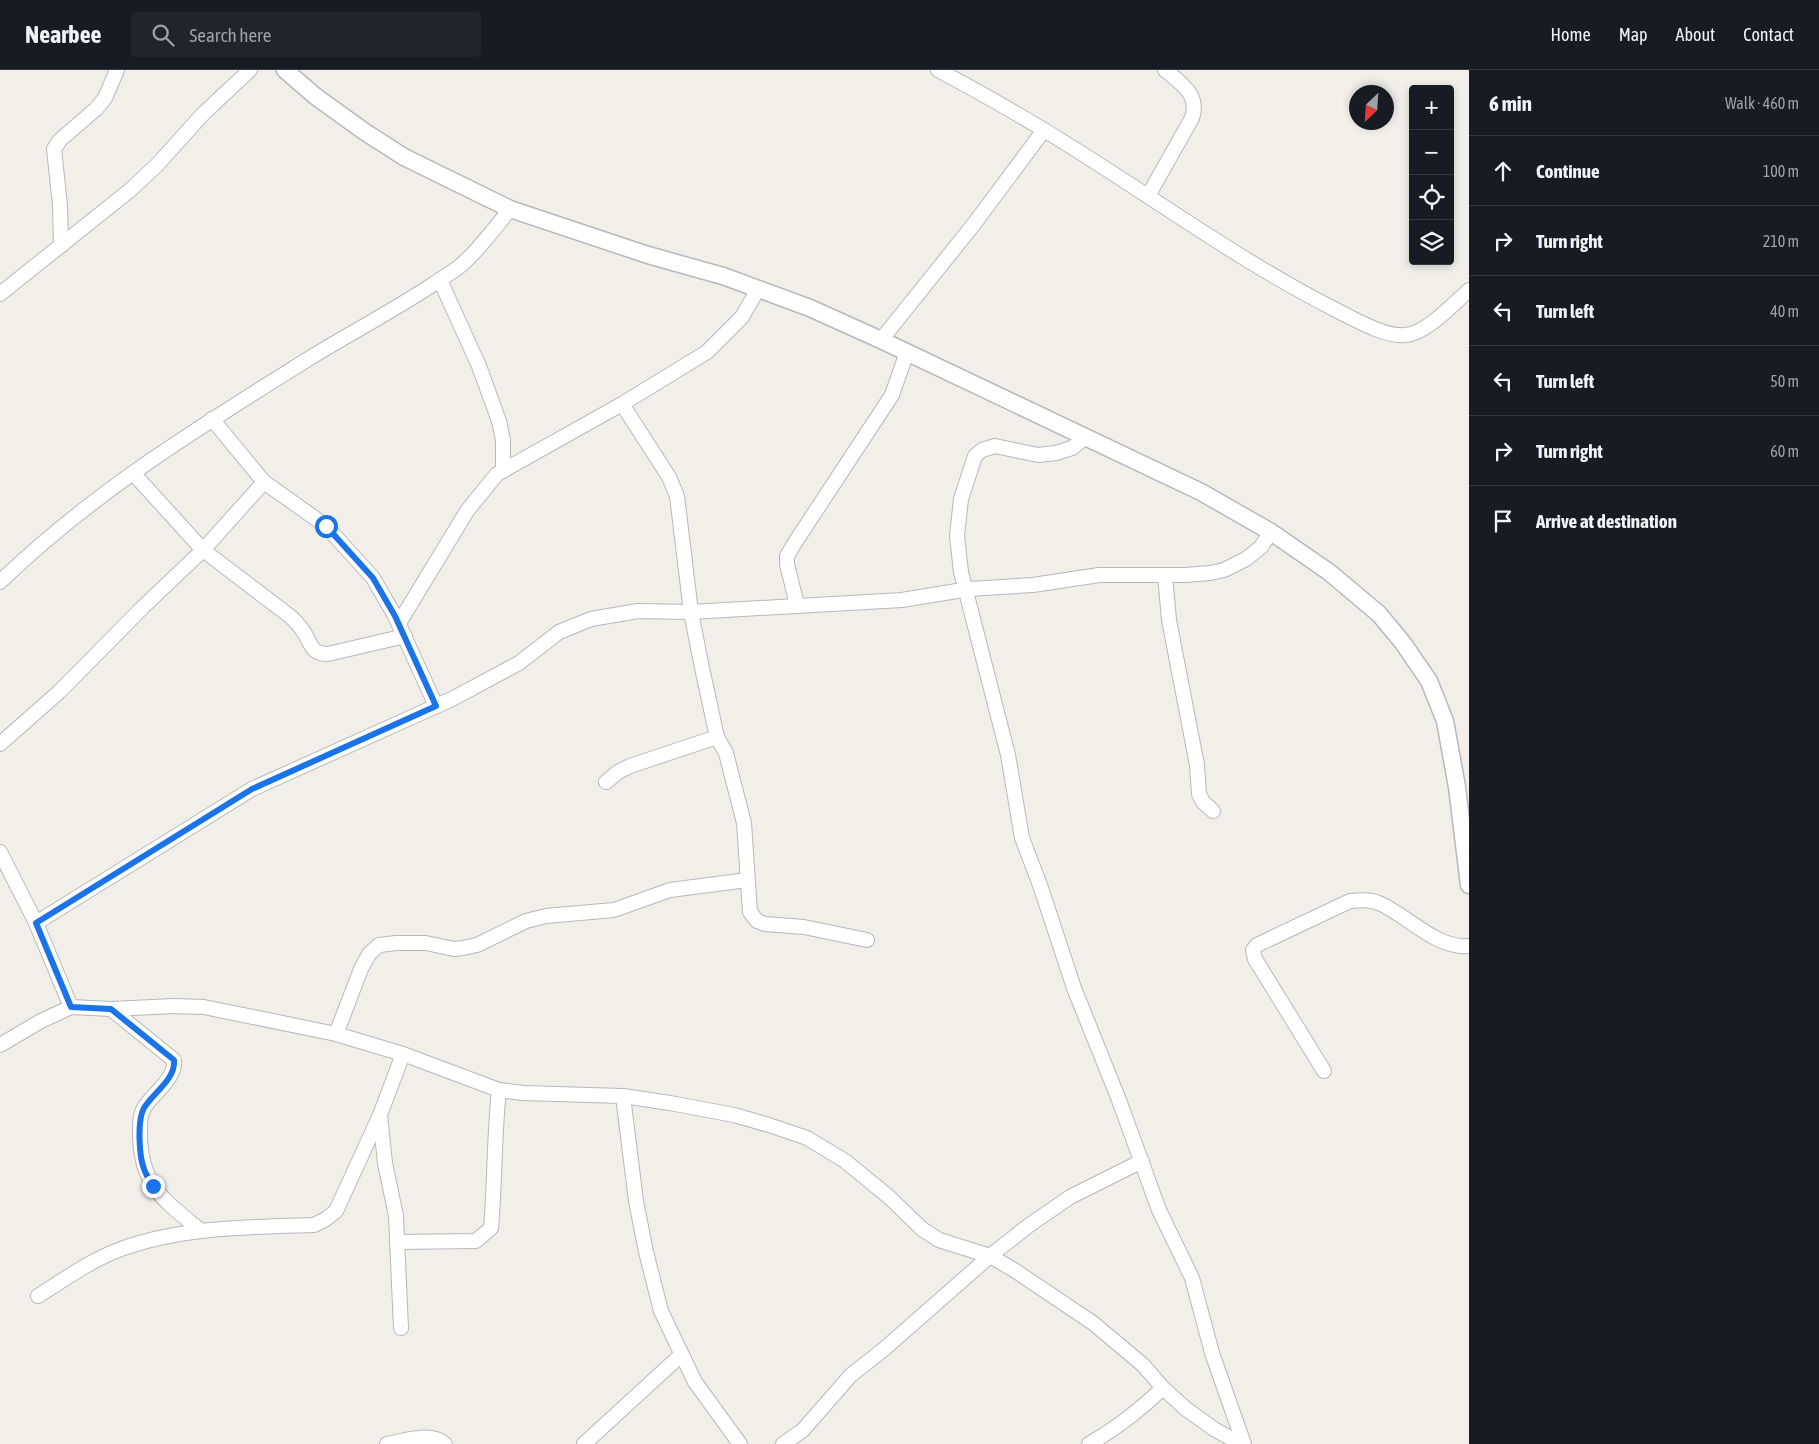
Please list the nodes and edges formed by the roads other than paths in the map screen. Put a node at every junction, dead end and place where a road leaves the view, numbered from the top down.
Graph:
1 (117, 70) edge
2 (250, 70) edge
3 (285, 70) edge
4 (938, 70) edge
5 (1165, 70) edge
6 (1044, 130) junction
7 (1148, 196) junction
8 (510, 209) junction
9 (61, 246) junction
10 (440, 280) junction
11 (758, 289) junction
12 (1469, 290) edge
13 (0, 294) edge
14 (881, 340) junction
15 (907, 352) junction
16 (622, 404) junction
17 (212, 419) junction
18 (1086, 437) junction
19 (502, 471) junction
20 (133, 473) junction
21 (264, 482) junction
22 (1271, 532) junction
23 (203, 550) junction
24 (1165, 575) junction
25 (0, 582) edge
26 (964, 590) junction
27 (797, 605) junction
28 (691, 612) junction
29 (402, 629) junction
30 (436, 706) junction
31 (717, 737) junction
32 (0, 744) edge
33 (606, 782) dead end
34 (1213, 811) dead end
35 (0, 852) edge
36 (748, 880) junction
37 (1469, 885) edge
38 (36, 923) junction
39 (867, 940) dead end
40 (1469, 946) edge
41 (71, 1007) junction
42 (111, 1009) junction
43 (336, 1034) junction
44 (0, 1045) edge
45 (402, 1054) junction
46 (1324, 1070) dead end
47 (499, 1090) junction
48 (623, 1096) junction
49 (380, 1114) junction
50 (1142, 1161) junction
51 (200, 1230) junction
52 (397, 1242) junction
53 (990, 1256) junction
54 (38, 1296) dead end
55 (401, 1328) dead end
56 (681, 1355) junction
57 (1164, 1388) junction
58 (387, 1444) edge
59 (445, 1444) edge
60 (584, 1444) edge
61 (740, 1444) edge
62 (783, 1444) edge
63 (1089, 1444) edge
64 (1243, 1444) edge

1 - 9 street
2 - 9 street
3 - 8 street
4 - 6 street
5 - 7 street
6 - 7 street
6 - 14 street
7 - 12 street
8 - 10 street
8 - 11 street
9 - 13 street
10 - 17 street
10 - 19 street
11 - 14 street
11 - 16 street
14 - 15 street
15 - 18 street
15 - 27 street
16 - 19 street
16 - 28 street
17 - 20 street
17 - 21 street
18 - 22 street
18 - 26 street
19 - 29 street
20 - 23 street
20 - 25 street
21 - 23 street
21 - 29 street
22 - 24 street
22 - 37 street
23 - 29 street
23 - 32 street
24 - 26 street
24 - 34 street
26 - 27 street
26 - 50 street
27 - 28 street
28 - 30 street
28 - 31 street
29 - 30 street
30 - 38 street
31 - 33 street
31 - 36 street
35 - 38 street
36 - 39 street
36 - 43 street
38 - 41 street
40 - 46 street
41 - 42 street
41 - 44 street
42 - 43 street
42 - 51 street
43 - 45 street
45 - 47 street
45 - 49 street
47 - 48 street
47 - 52 street
48 - 53 street
48 - 56 street
49 - 51 street
49 - 52 street
50 - 53 street
50 - 64 street
51 - 54 street
52 - 55 street
53 - 57 street
53 - 62 street
56 - 60 street
56 - 61 street
57 - 63 street
57 - 64 street
58 - 59 street

